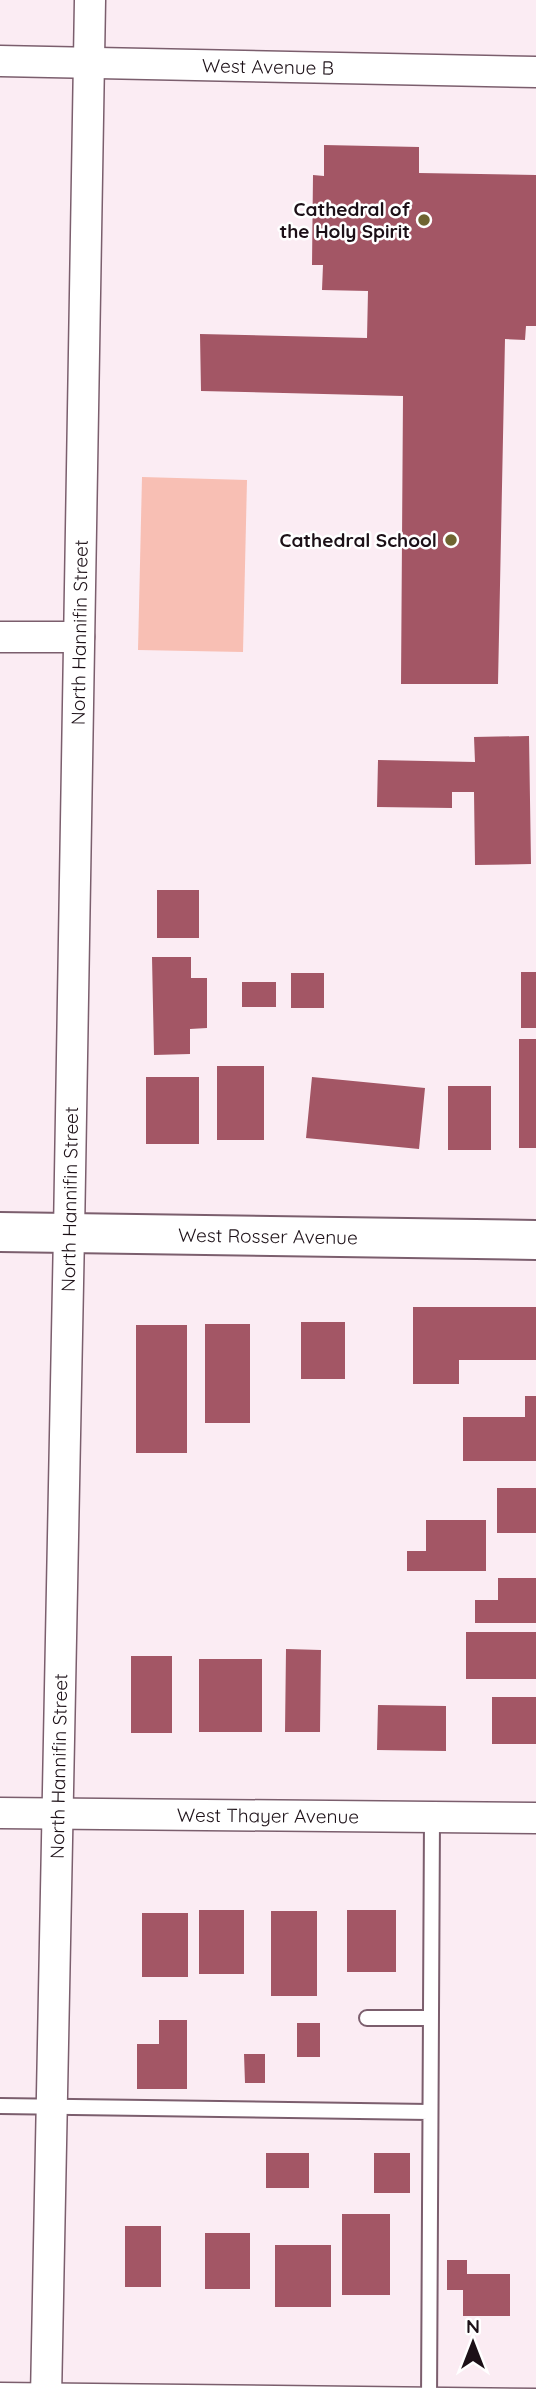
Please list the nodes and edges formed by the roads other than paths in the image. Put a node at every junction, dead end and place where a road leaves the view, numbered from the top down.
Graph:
1 (90, 0) edge
2 (0, 61) edge
3 (89, 63) junction
4 (536, 72) edge
5 (0, 637) edge
6 (79, 637) junction
7 (0, 1232) edge
8 (69, 1233) junction
9 (536, 1240) edge
10 (0, 1813) edge
11 (57, 1814) junction
12 (432, 1817) junction
13 (536, 1818) edge
14 (367, 2018) dead end
15 (430, 2018) junction
16 (0, 2106) edge
17 (52, 2106) junction
18 (429, 2112) junction
19 (0, 2398) edge
20 (46, 2398) junction
21 (429, 2403) junction
22 (536, 2404) edge

1 - 3 street, North Hannifin Street
2 - 3 street, West Avenue B
3 - 4 street, West Avenue B
3 - 6 street, North Hannifin Street
5 - 6 street
6 - 8 street, North Hannifin Street
7 - 8 street, West Rosser Avenue
8 - 9 street, West Rosser Avenue
8 - 11 street, North Hannifin Street
10 - 11 street, West Thayer Avenue
11 - 12 street, West Thayer Avenue
11 - 17 street, North Hannifin Street
12 - 13 street, West Thayer Avenue
12 - 15 lane
14 - 15 lane
15 - 18 lane
16 - 17 lane
17 - 18 lane
17 - 20 street, North Hannifin Street
18 - 21 lane
19 - 20 street
20 - 21 street
21 - 22 street

